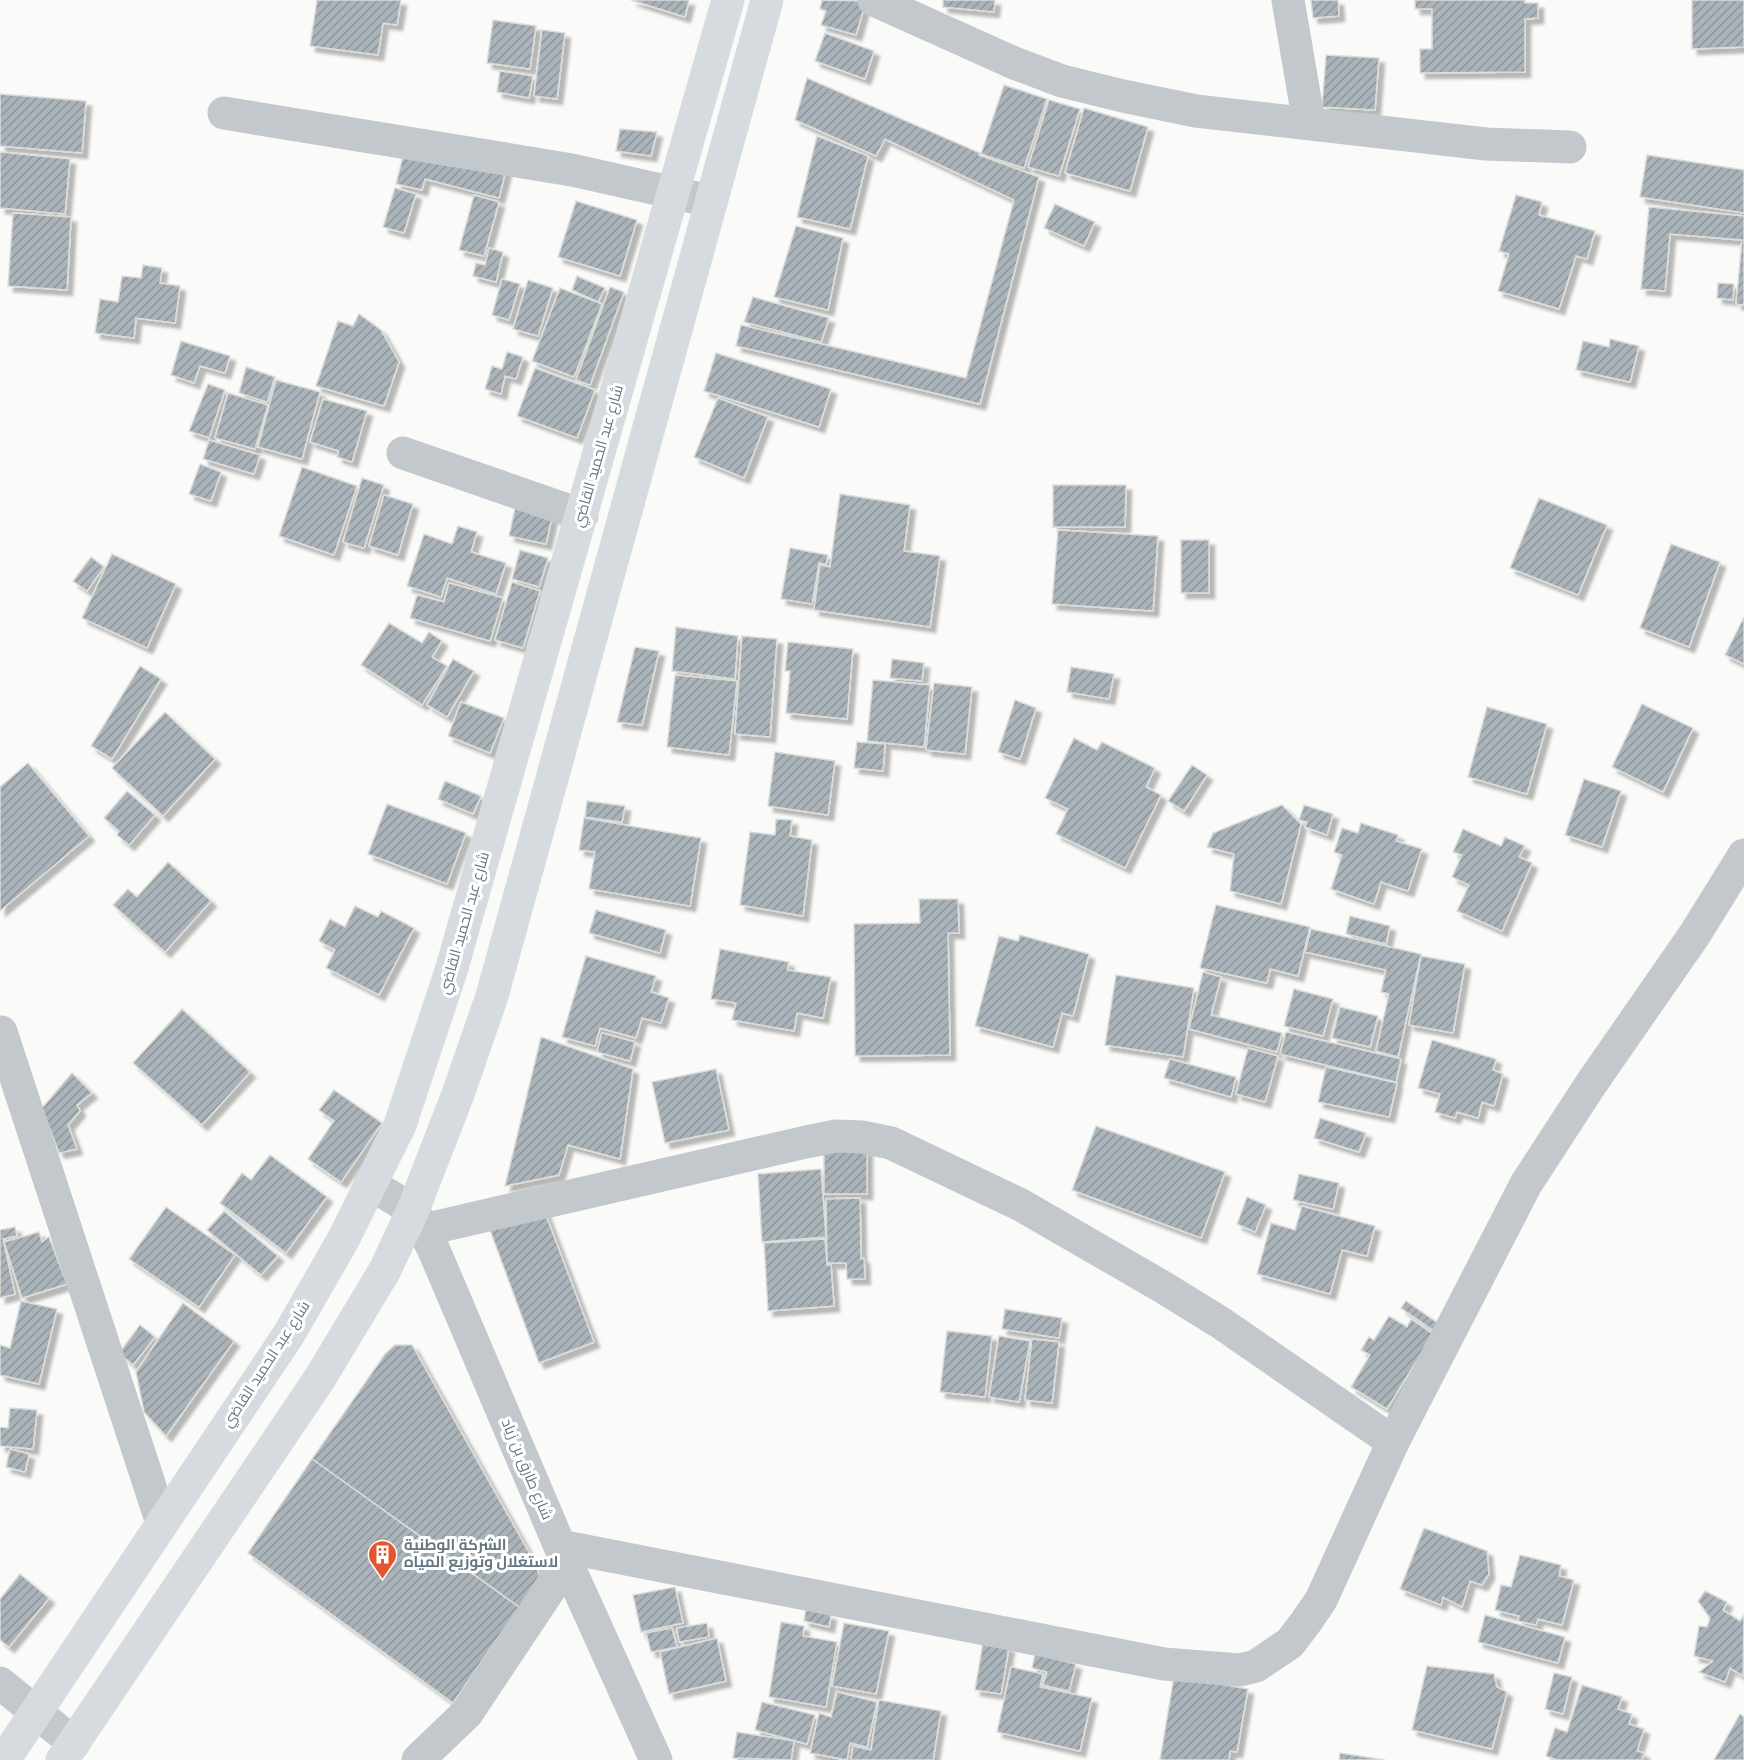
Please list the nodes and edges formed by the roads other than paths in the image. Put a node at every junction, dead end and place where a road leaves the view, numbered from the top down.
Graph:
1 (728, 0) edge
2 (767, 0) edge
3 (874, 0) edge
4 (1288, 0) edge
5 (224, 113) dead end
6 (1309, 123) junction
7 (1570, 147) dead end
8 (674, 192) junction
9 (710, 201) junction
10 (403, 453) dead end
11 (582, 515) junction
12 (1744, 855) edge
13 (1, 1032) edge
14 (370, 1184) junction
15 (418, 1220) junction
16 (1393, 1442) junction
17 (162, 1523) junction
18 (564, 1555) junction
19 (0, 1683) edge
20 (35, 1713) junction
21 (68, 1751) edge
22 (4, 1760) edge
23 (418, 1760) edge
24 (656, 1760) edge

1 - 8 main road, شارع عبد الحميد القاضي
2 - 9 main road
3 - 6 street
4 - 6 street
5 - 8 street
6 - 7 street
8 - 9 street
8 - 11 main road, شارع عبد الحميد القاضي
9 - 15 main road
10 - 11 street
11 - 14 main road, شارع عبد الحميد القاضي
12 - 16 street
13 - 17 street
14 - 15 street
14 - 17 main road, شارع عبد الحميد القاضي
15 - 16 street
15 - 18 street, شارع طارق بن زياد
15 - 21 main road
16 - 18 street
17 - 20 main road, شارع عبد الحميد القاضي
18 - 23 street
18 - 24 street, شارع طارق بن زياد
19 - 20 street
20 - 21 street
20 - 22 main road, شارع عبد الحميد القاضي

